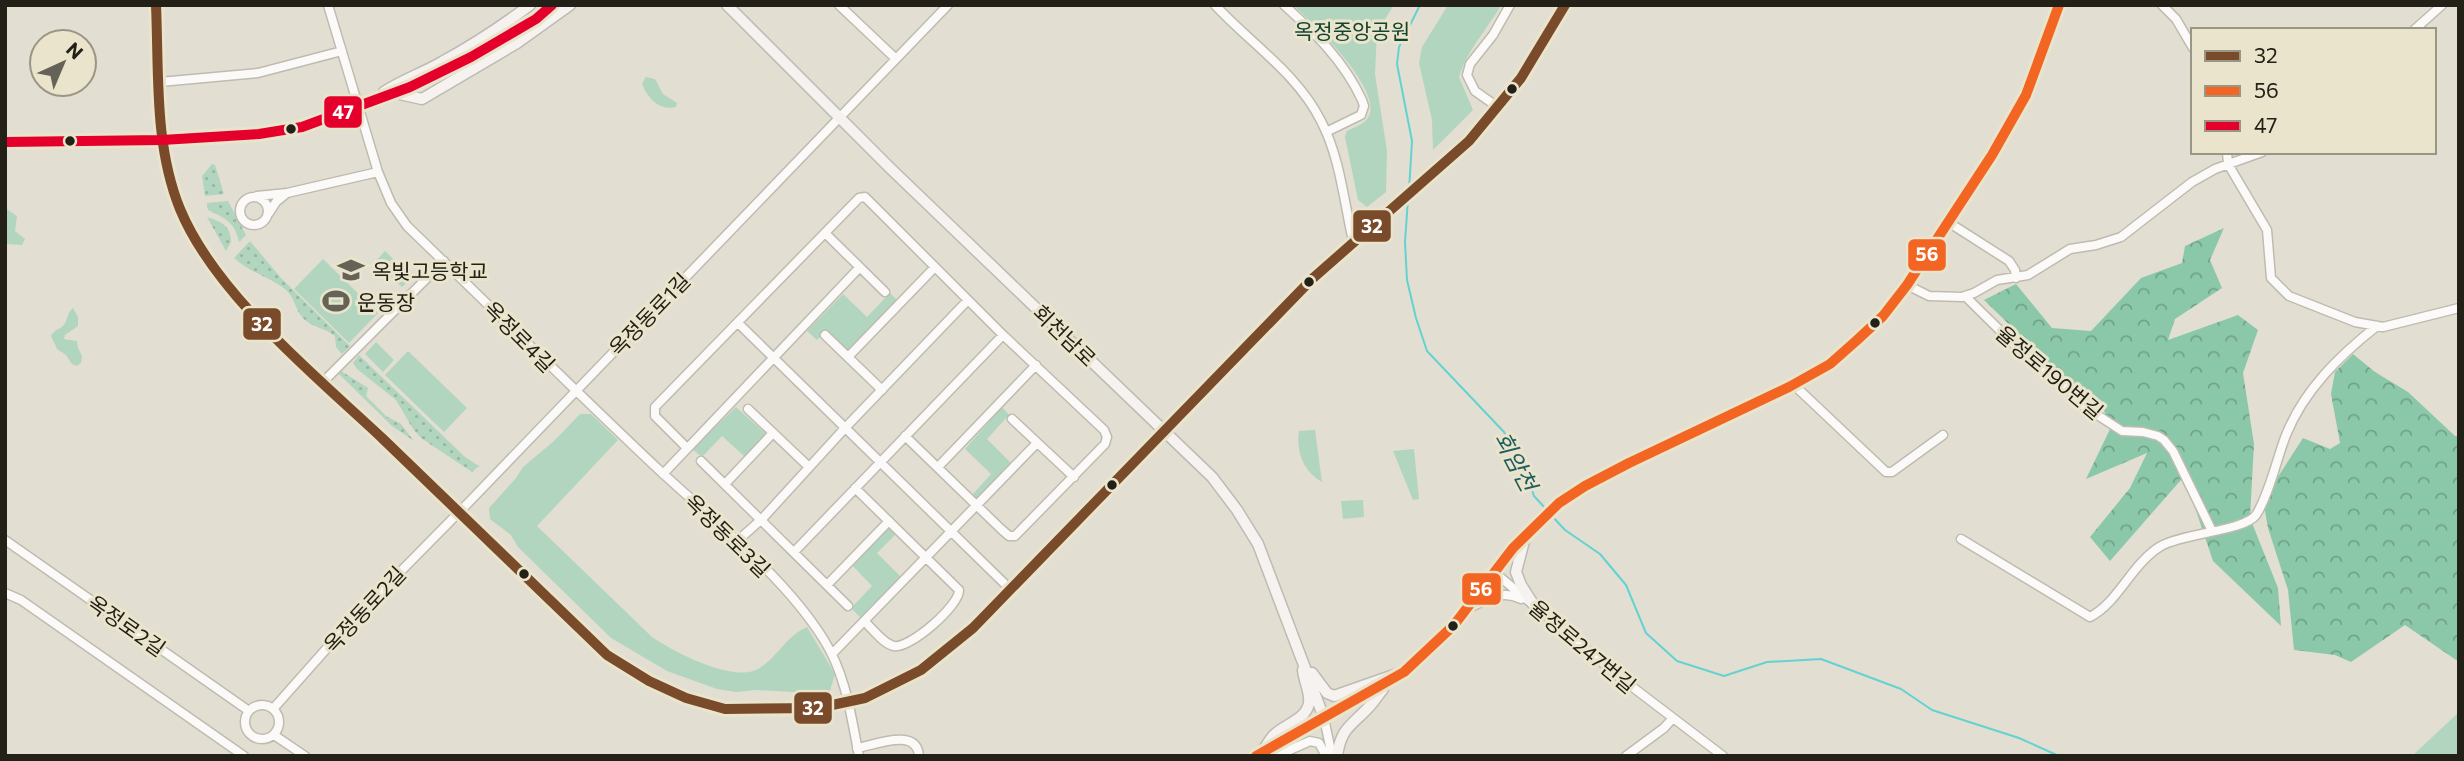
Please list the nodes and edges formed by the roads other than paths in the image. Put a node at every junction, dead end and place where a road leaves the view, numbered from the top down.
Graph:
1 (156, 5) edge
2 (328, 5) edge
3 (530, 5) edge
4 (552, 5) edge
5 (570, 5) edge
6 (727, 5) edge
7 (948, 5) edge
8 (1215, 5) edge
9 (1284, 5) edge
10 (1510, 5) edge
11 (1564, 5) edge
12 (2059, 5) edge
13 (2162, 5) edge
14 (2441, 5) edge
15 (840, 6) edge
16 (2416, 28) edge
17 (2191, 45) edge
18 (342, 51) junction
19 (895, 58) junction
20 (160, 82) junction
21 (395, 93) junction
22 (372, 101) junction
23 (359, 107) junction
24 (1499, 108) junction
25 (839, 116) junction
26 (1326, 132) junction
27 (162, 140) junction
28 (5, 142) edge
29 (2227, 154) edge
30 (2256, 154) edge
31 (2228, 164) junction
32 (378, 172) junction
33 (287, 193) junction
34 (254, 196) junction
35 (266, 218) junction
36 (1948, 222) junction
37 (825, 233) junction
38 (1353, 242) junction
39 (444, 261) junction
40 (935, 267) junction
41 (859, 268) junction
42 (2016, 278) junction
43 (1907, 285) junction
44 (885, 292) dead end
45 (1965, 296) junction
46 (968, 300) junction
47 (2459, 308) edge
48 (738, 323) junction
49 (2377, 326) junction
50 (825, 335) dead end
51 (1003, 335) junction
52 (773, 357) junction
53 (848, 357) junction
54 (1036, 365) junction
55 (323, 382) junction
56 (1794, 385) junction
57 (882, 390) junction
58 (575, 391) junction
59 (748, 409) dead end
60 (1012, 419) dead end
61 (845, 428) junction
62 (1164, 430) junction
63 (773, 433) junction
64 (1943, 435) dead end
65 (905, 436) junction
66 (1037, 443) junction
67 (686, 447) junction
68 (701, 461) dead end
69 (880, 461) junction
70 (809, 467) junction
71 (937, 467) junction
72 (663, 474) junction
73 (1073, 477) junction
74 (725, 484) junction
75 (855, 488) junction
76 (977, 505) junction
77 (459, 512) junction
78 (762, 519) junction
79 (889, 521) junction
80 (2212, 531) junction
81 (952, 532) junction
82 (1525, 535) junction
83 (1961, 539) dead end
84 (5, 540) edge
85 (736, 542) junction
86 (794, 552) junction
87 (926, 558) junction
88 (1494, 572) junction
89 (827, 585) junction
90 (1010, 589) junction
91 (5, 593) edge
92 (1533, 604) junction
93 (848, 606) dead end
94 (1465, 610) junction
95 (864, 621) junction
96 (832, 654) junction
97 (1303, 659) junction
98 (1404, 672) junction
99 (1387, 684) junction
100 (849, 703) junction
101 (273, 709) junction
102 (249, 711) junction
103 (1324, 718) junction
104 (1673, 718) junction
105 (274, 735) junction
106 (858, 752) edge
107 (1259, 754) edge
108 (244, 756) edge
109 (305, 756) edge
110 (919, 756) edge
111 (1326, 756) edge
112 (1334, 756) edge
113 (1626, 756) edge
114 (1723, 756) edge

1 - 20 street
2 - 18 street, 옥정로4길
3 - 22 main road
4 - 21 main road
5 - 21 main road
6 - 25 main road, 회천남로
7 - 19 street, 옥정동로1길
8 - 26 street
9 - 26 street
10 - 24 street
11 - 24 street
12 - 36 main road
13 - 17 street
14 - 16 street
15 - 19 street
18 - 20 street
18 - 23 street, 옥정로4길
19 - 25 street, 옥정동로1길
20 - 27 street
21 - 22 main road
22 - 23 main road
23 - 27 main road
23 - 32 street, 옥정로4길
24 - 38 street
25 - 58 street, 옥정동로1길
25 - 62 main road, 회천남로
26 - 38 street
27 - 28 main road
27 - 55 street
29 - 31 street
30 - 31 street
31 - 42 street
31 - 49 street
32 - 33 street
32 - 39 street, 옥정로4길
33 - 34 street
33 - 35 street
34 - 35 street
34 - 35 street
36 - 42 street
36 - 43 main road
37 - 40 street
37 - 41 street
37 - 48 street
38 - 62 street
39 - 55 street
39 - 58 street, 옥정로4길
40 - 46 street
40 - 53 street
41 - 44 street
41 - 52 street
42 - 45 street
43 - 45 street
43 - 56 main road
45 - 80 street, 율정로190번길
46 - 51 street
46 - 57 street
47 - 49 street
48 - 52 street
48 - 67 street
49 - 80 street
50 - 53 street
51 - 54 street
51 - 65 street
52 - 61 street
52 - 67 street
53 - 57 street
54 - 71 street
54 - 73 street
55 - 77 street
56 - 64 street
56 - 82 main road
57 - 61 street
58 - 72 street, 옥정동로3길
58 - 77 street, 옥정동로1길
59 - 63 street
60 - 66 street
61 - 69 street
61 - 70 street
62 - 90 street
62 - 97 main road, 회천남로
63 - 70 street
63 - 74 street
65 - 69 street
65 - 71 street
66 - 73 street
66 - 76 street
67 - 72 street
68 - 74 street
69 - 75 street
69 - 81 street
70 - 78 street
71 - 76 street
72 - 85 street, 옥정동로3길
73 - 76 street
74 - 78 street
75 - 79 street
75 - 86 street
76 - 81 street
77 - 100 street
77 - 101 street, 옥정동로2길
78 - 85 street
78 - 86 street
79 - 87 street
79 - 89 street
80 - 83 street
81 - 87 street
81 - 90 street
82 - 88 main road
82 - 92 main road
84 - 102 street, 옥정로2길
85 - 96 street, 옥정동로3길
86 - 89 street
87 - 95 street
87 - 95 street
88 - 92 street, 율정로247번길
88 - 94 main road
89 - 93 street
90 - 100 street
91 - 108 street
92 - 94 street
92 - 104 street, 율정로247번길
94 - 98 main road
95 - 96 street
96 - 100 street, 옥정동로3길
97 - 98 main road
97 - 103 main road, 회천남로
97 - 107 main road
98 - 99 main road
99 - 103 main road
99 - 112 main road
100 - 106 street, 옥정동로3길
101 - 102 street
101 - 105 street
102 - 105 street
103 - 107 main road
103 - 112 street
104 - 113 street
104 - 114 street, 율정로247번길
105 - 109 street
106 - 110 street
107 - 111 street

